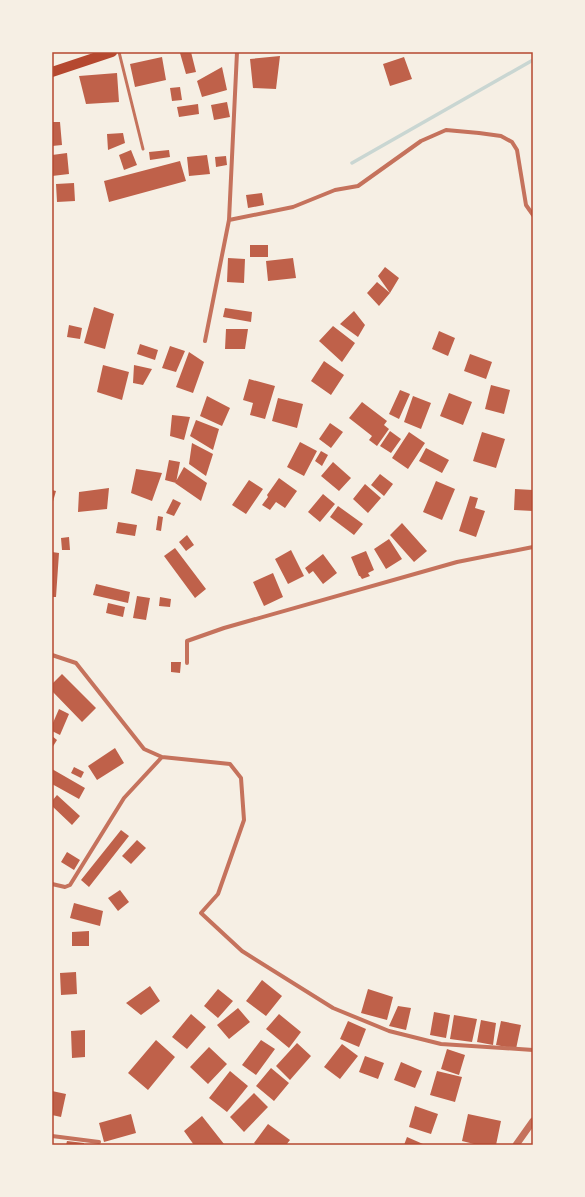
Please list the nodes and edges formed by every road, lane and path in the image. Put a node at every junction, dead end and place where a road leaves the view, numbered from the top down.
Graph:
1 (112, 52) edge
2 (119, 52) edge
3 (237, 52) edge
4 (52, 72) edge
5 (143, 149) dead end
6 (533, 215) edge
7 (229, 220) junction
8 (205, 341) dead end
9 (533, 547) edge
10 (52, 655) edge
11 (187, 663) dead end
12 (162, 757) junction
13 (52, 884) edge
14 (533, 1050) edge
15 (533, 1121) edge
16 (52, 1136) edge
17 (99, 1142) dead end
18 (516, 1145) edge

1 - 4 main road
2 - 5 lane
3 - 7 street
6 - 7 street
7 - 8 street
9 - 11 street
10 - 12 street
12 - 13 street
12 - 14 street
15 - 18 street
16 - 17 street

